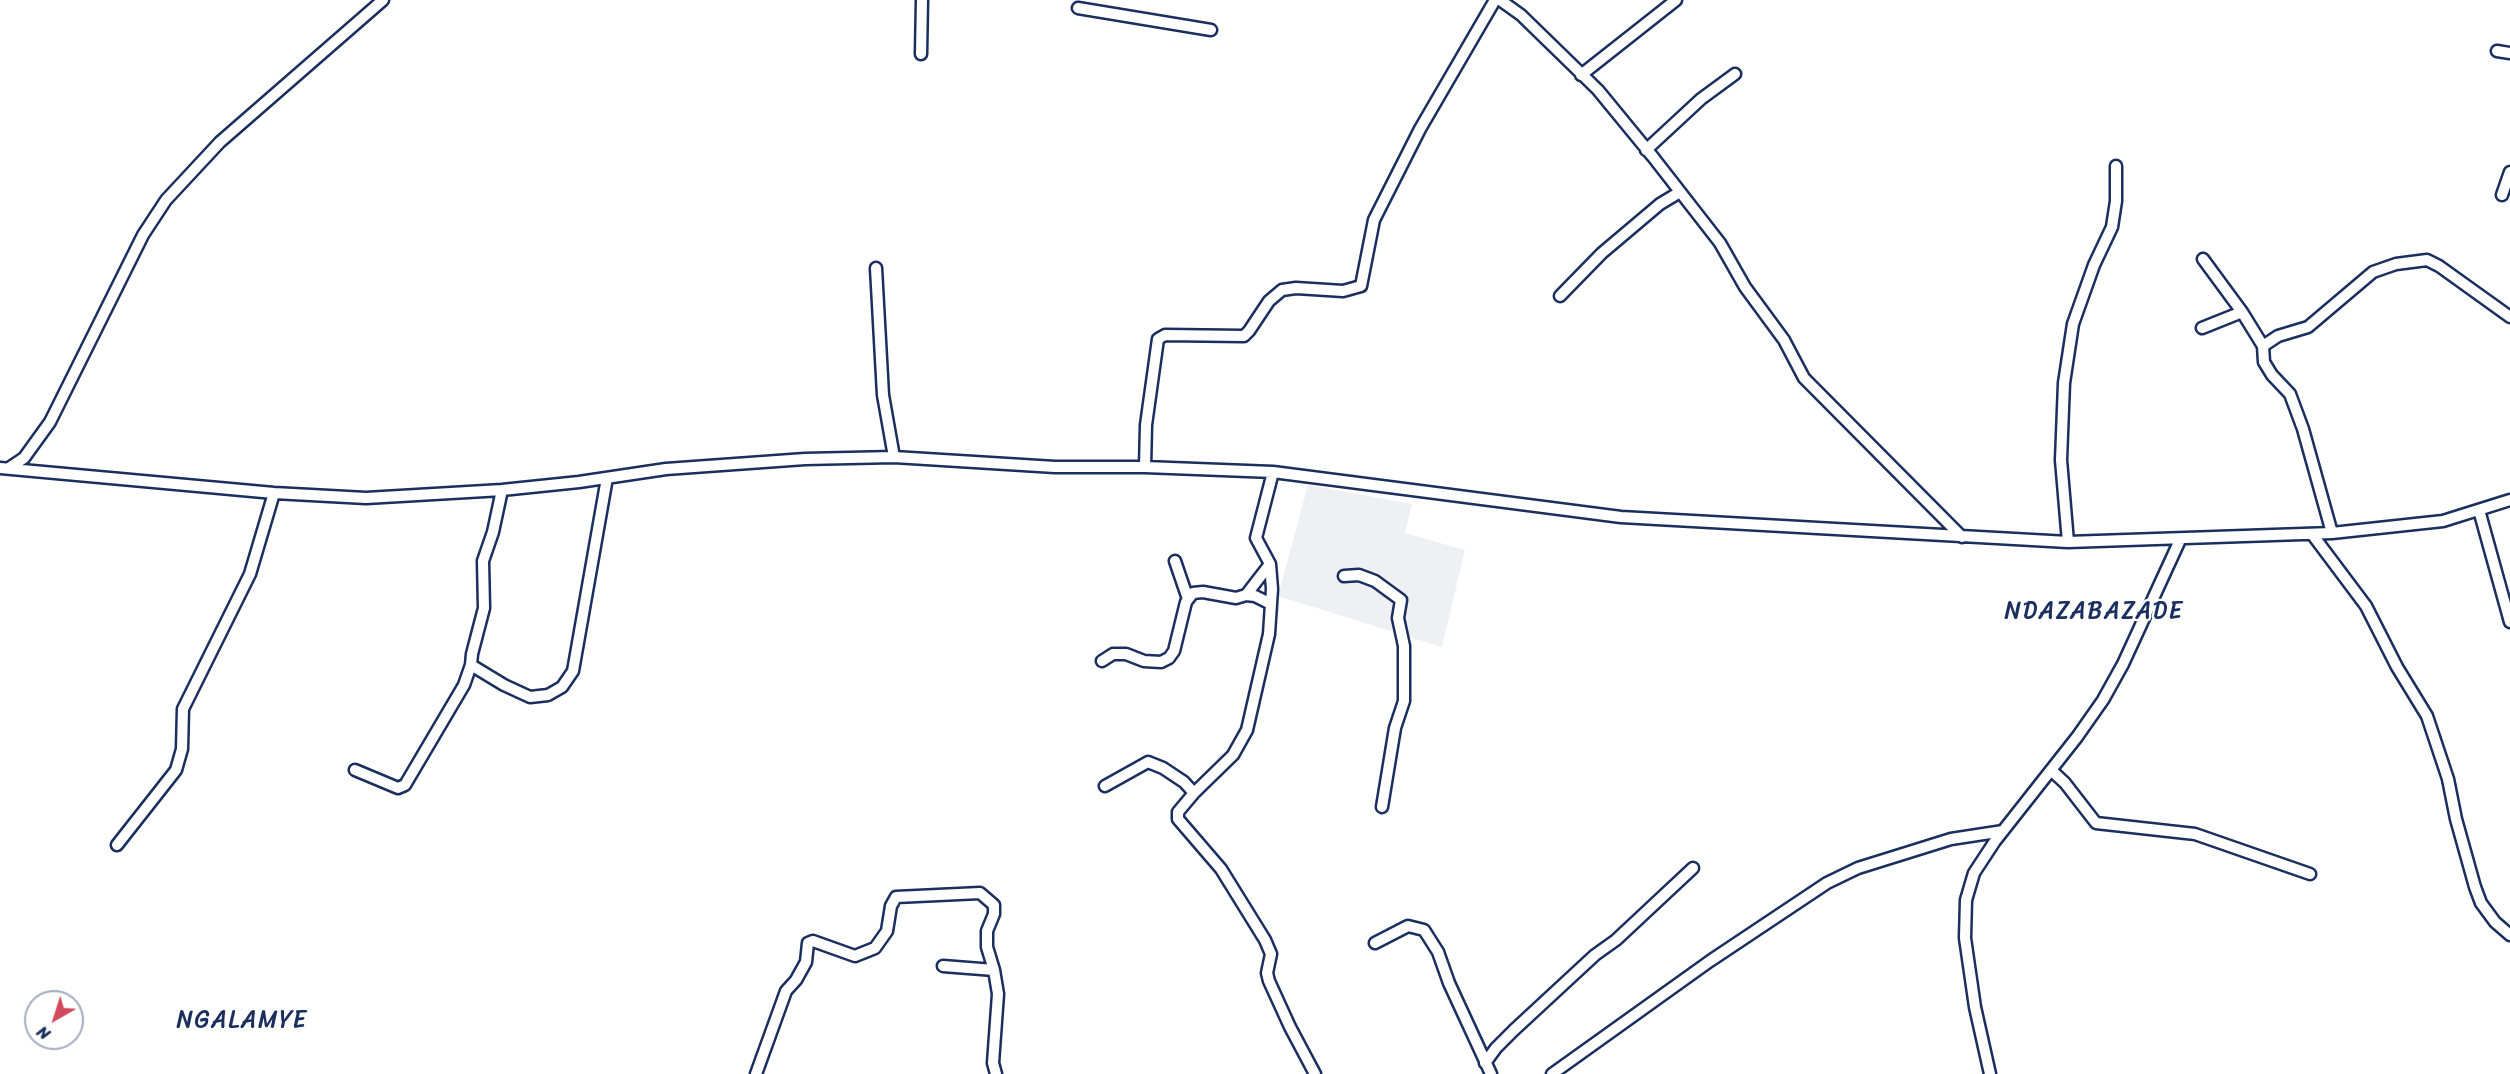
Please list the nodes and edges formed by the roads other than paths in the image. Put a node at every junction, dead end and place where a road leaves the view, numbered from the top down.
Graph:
1 (383, 0) edge
2 (922, 0) edge
3 (1495, 0) edge
4 (1500, 0) edge
5 (1676, 0) edge
6 (1078, 8) dead end
7 (1210, 30) dead end
8 (2497, 51) dead end
9 (2510, 53) edge
10 (921, 54) dead end
11 (1735, 74) dead end
12 (1581, 75) junction
13 (1646, 150) junction
14 (2116, 166) dead end
15 (2510, 172) edge
16 (1680, 192) junction
17 (2502, 195) dead end
18 (2203, 259) dead end
19 (876, 268) dead end
20 (1560, 296) dead end
21 (2242, 312) junction
22 (2510, 317) edge
23 (2202, 328) dead end
24 (2263, 346) junction
25 (894, 457) junction
26 (1145, 467) junction
27 (4, 468) edge
28 (1273, 472) junction
29 (607, 478) junction
30 (502, 490) junction
31 (274, 493) junction
32 (2510, 500) edge
33 (2479, 510) junction
34 (2332, 533) junction
35 (2312, 534) junction
36 (1962, 537) junction
37 (2180, 540) junction
38 (2068, 542) junction
39 (1175, 561) dead end
40 (1270, 564) junction
41 (1344, 576) dead end
42 (1246, 595) junction
43 (1188, 598) junction
44 (1271, 604) junction
45 (2510, 622) edge
46 (1102, 661) dead end
47 (471, 665) junction
48 (355, 770) dead end
49 (2051, 770) junction
50 (1105, 786) dead end
51 (1194, 793) junction
52 (1382, 807) dead end
53 (2003, 831) junction
54 (117, 845) dead end
55 (1693, 868) dead end
56 (2310, 874) dead end
57 (2510, 935) edge
58 (1375, 943) dead end
59 (943, 966) dead end
60 (994, 970) junction
61 (1485, 1063) junction
62 (756, 1074) edge
63 (996, 1074) edge
64 (1315, 1074) edge
65 (1491, 1074) edge
66 (1552, 1074) edge
67 (1990, 1074) edge

1 - 27 street
2 - 10 street
3 - 26 street
4 - 12 street
5 - 12 street
6 - 7 street
8 - 9 street
11 - 13 street
12 - 13 street
13 - 16 street
14 - 38 street
15 - 17 street
16 - 20 street
16 - 36 street
18 - 21 street
19 - 25 street
21 - 23 street
21 - 24 street
22 - 24 street
24 - 34 street
25 - 26 street
25 - 29 street
26 - 28 street
27 - 31 street
28 - 36 street
28 - 40 street
29 - 30 street
29 - 47 street
30 - 31 street
30 - 47 street
31 - 54 street
32 - 33 street
33 - 34 street
33 - 45 street
34 - 35 street
35 - 37 street
35 - 57 street
36 - 38 street
37 - 38 street
37 - 49 street
39 - 43 street
40 - 42 street
40 - 44 street
41 - 52 street
42 - 43 street
42 - 44 street
43 - 46 street
44 - 51 street
47 - 48 street
49 - 53 street
49 - 56 street
50 - 51 street
51 - 64 street
53 - 66 street
53 - 67 street
55 - 61 street
58 - 61 street
59 - 60 street
60 - 62 street
60 - 63 street
61 - 65 street

